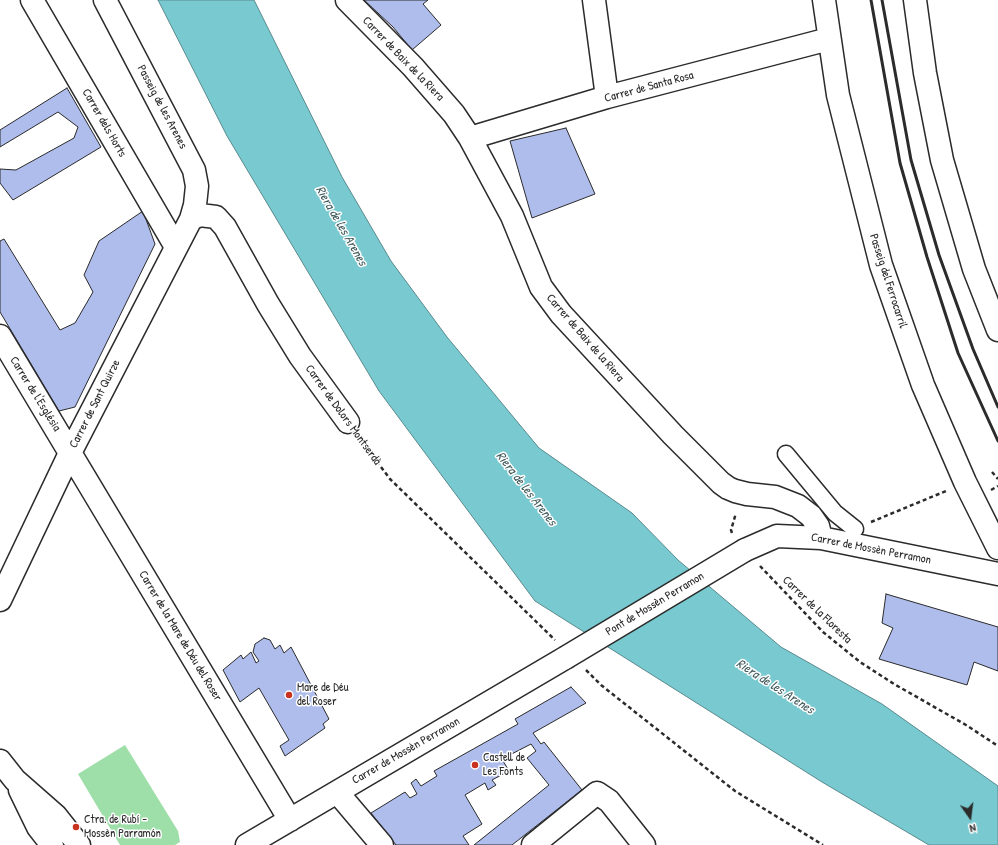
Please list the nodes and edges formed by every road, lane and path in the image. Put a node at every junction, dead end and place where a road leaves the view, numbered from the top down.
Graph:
1 (32, 0) edge
2 (106, 0) edge
3 (346, 0) edge
4 (594, 0) edge
5 (824, 0) edge
6 (915, 0) edge
7 (828, 39) junction
8 (607, 97) junction
9 (470, 138) junction
10 (195, 217) junction
11 (176, 247) junction
12 (998, 330) edge
13 (0, 336) edge
14 (348, 422) joint
15 (71, 451) junction
16 (786, 454) dead end
17 (992, 472) dead end
18 (998, 480) edge
19 (950, 490) dead end
20 (744, 493) junction
21 (888, 515) dead end
22 (856, 529) dead end
23 (821, 538) junction
24 (741, 543) junction
25 (998, 548) edge
26 (998, 574) edge
27 (0, 600) edge
28 (569, 656) junction
29 (998, 746) edge
30 (0, 761) edge
31 (15, 780) junction
32 (337, 792) junction
33 (290, 820) junction
34 (255, 843) edge
35 (52, 845) edge
36 (79, 845) edge
37 (382, 845) edge
38 (533, 845) edge
39 (644, 845) edge
40 (823, 845) edge

1 - 11 street, Carrer dels Horts
2 - 10 street, Passeig de les Arenes
3 - 9 street, Carrer de Baix de la Riera
4 - 8 street
5 - 7 street, Passeig del Ferrocarril
6 - 12 street
7 - 8 street, Carrer de Santa Rosa
7 - 25 street, Passeig del Ferrocarril
8 - 9 street, Carrer de Santa Rosa
9 - 20 street, Carrer de Baix de la Riera
10 - 11 street, Carrer de Sant Quirze
10 - 14 street, Carrer de Dolors Montserdà
11 - 15 street, Carrer de Sant Quirze
13 - 15 street, Carrer de l'Església
14 - 28 path, Carrer de Dolors Montserdà
15 - 27 street, Carrer de Sant Quirze
15 - 33 street, Carrer de la Mare de Déu del Roser
16 - 22 street
17 - 18 path
19 - 21 path
20 - 23 street, Carrer de Baix de la Riera
20 - 24 path
23 - 24 street, Carrer de Mossèn Perramon
23 - 26 street, Carrer de Mossèn Perramon
24 - 28 street, Pont de Mossèn Perramon, bridge
24 - 29 path, Carrer de la Floresta
28 - 32 street, Carrer de Mossèn Perramon
28 - 40 path, Carrer de Dolors Montserdà
30 - 31 street
31 - 35 street
31 - 36 street
32 - 33 street, Carrer de Mossèn Perramon
32 - 37 street
33 - 34 street, Carrer de Mossèn Perramon
38 - 39 street

